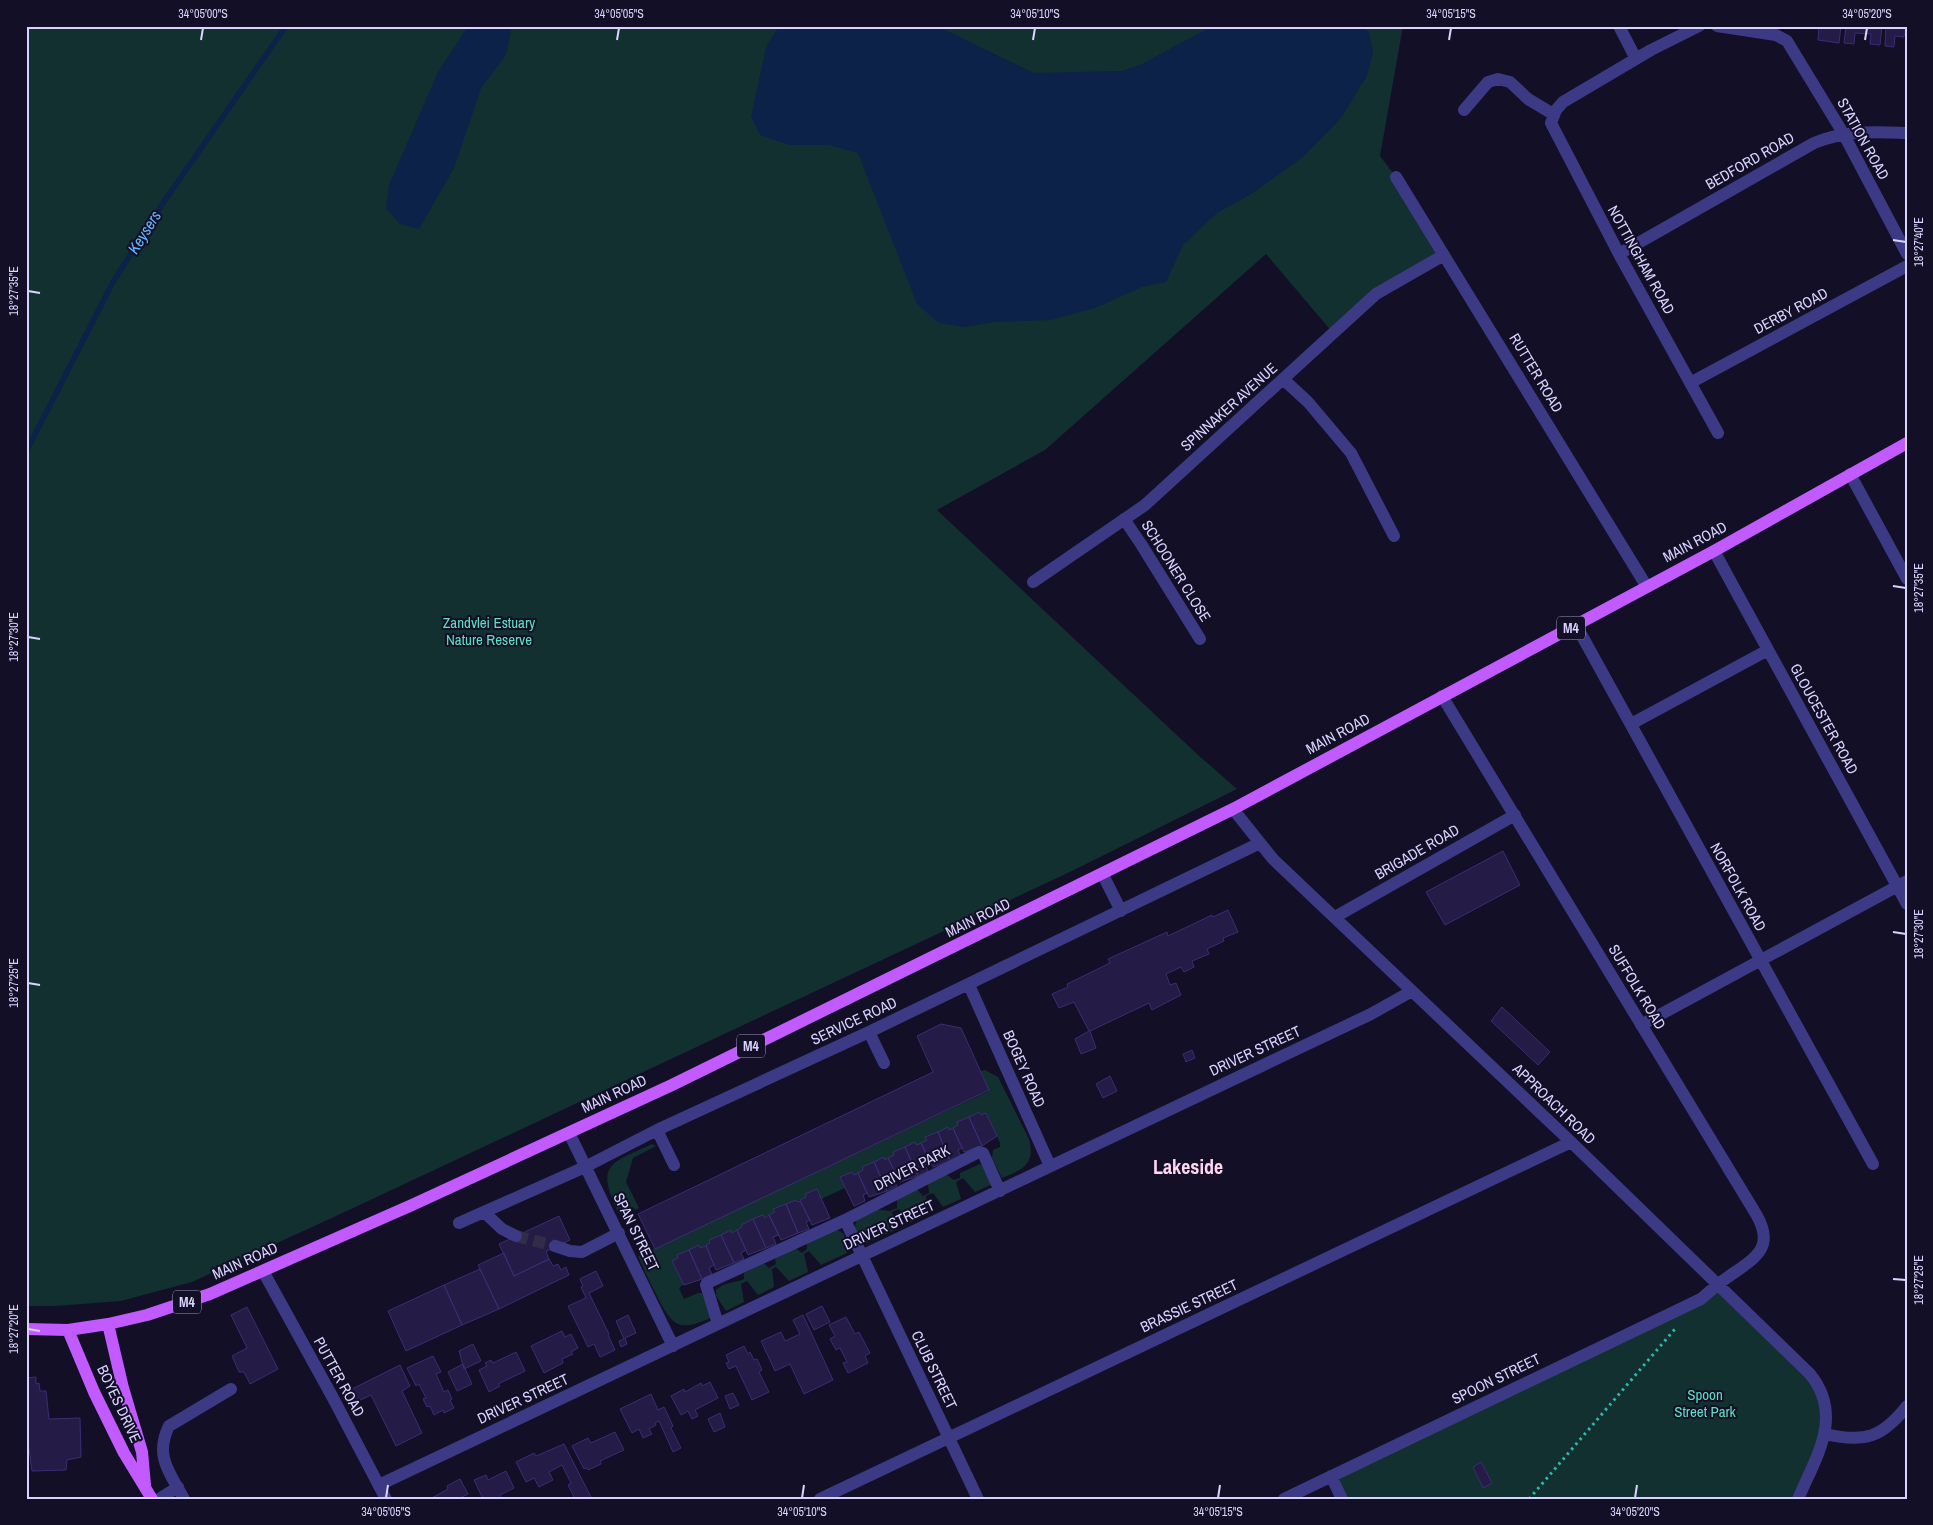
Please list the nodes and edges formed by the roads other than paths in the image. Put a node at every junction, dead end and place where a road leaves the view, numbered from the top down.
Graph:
1 (1618, 26) edge
2 (1699, 26) edge
3 (1716, 26) edge
4 (1780, 34) edge
5 (1636, 59) junction
6 (1464, 110) dead end
7 (1553, 114) junction
8 (1907, 133) edge
9 (1843, 134) junction
10 (1396, 177) dead end
11 (1619, 254) junction
12 (1907, 254) edge
13 (1444, 255) junction
14 (1907, 266) edge
15 (1283, 379) junction
16 (1690, 383) junction
17 (1718, 434) dead end
18 (1907, 443) edge
19 (1850, 474) junction
20 (1124, 520) junction
21 (1394, 536) dead end
22 (1714, 550) junction
23 (1907, 579) edge
24 (1033, 582) dead end
25 (1647, 586) junction
26 (1576, 625) junction
27 (1200, 639) dead end
28 (1768, 650) junction
29 (1442, 696) junction
30 (1631, 724) junction
31 (1233, 810) junction
32 (1515, 815) junction
33 (1260, 843) junction
34 (1103, 874) junction
35 (1902, 884) edge
36 (1907, 904) edge
37 (1121, 911) junction
38 (1335, 918) junction
39 (1761, 961) junction
40 (969, 985) junction
41 (1412, 991) junction
42 (1641, 1025) junction
43 (869, 1032) junction
44 (884, 1063) dead end
45 (657, 1130) junction
46 (569, 1133) junction
47 (1571, 1142) junction
48 (674, 1164) dead end
49 (1873, 1164) dead end
50 (1050, 1166) junction
51 (585, 1167) junction
52 (1000, 1191) junction
53 (484, 1212) junction
54 (459, 1223) dead end
55 (847, 1226) junction
56 (619, 1233) junction
57 (516, 1236) tunnel mouth
58 (555, 1246) tunnel mouth
59 (861, 1256) junction
60 (263, 1271) junction
61 (1719, 1283) junction
62 (108, 1324) junction
63 (718, 1324) junction
64 (26, 1329) edge
65 (68, 1330) junction
66 (673, 1346) junction
67 (231, 1389) dead end
68 (1907, 1406) edge
69 (1825, 1434) junction
70 (948, 1438) junction
71 (1331, 1476) junction
72 (379, 1485) junction
73 (178, 1487) junction
74 (149, 1494) edge
75 (159, 1499) edge
76 (184, 1499) edge
77 (386, 1499) edge
78 (820, 1499) edge
79 (978, 1499) edge
80 (1284, 1499) edge
81 (1342, 1499) edge
82 (1798, 1499) edge

1 - 5 street
2 - 5 street
3 - 4 street
4 - 9 street, STATION ROAD
5 - 7 street
6 - 7 street
7 - 11 street, NOTTINGHAM ROAD
8 - 9 street, BEDFORD ROAD
9 - 11 street, BEDFORD ROAD
9 - 12 street, STATION ROAD
10 - 13 street, RUTTER ROAD
11 - 16 street, NOTTINGHAM ROAD
13 - 15 street, SPINNAKER AVENUE
13 - 25 street, RUTTER ROAD
14 - 16 street, DERBY ROAD
15 - 20 street, SPINNAKER AVENUE
15 - 21 street
16 - 17 street, NOTTINGHAM ROAD
18 - 19 main road, MAIN ROAD / M4
19 - 22 main road, MAIN ROAD / M4
19 - 23 street
20 - 24 street, SPINNAKER AVENUE
20 - 27 street, SCHOONER CLOSE
22 - 25 main road, MAIN ROAD / M4
22 - 28 street, GLOUCESTER ROAD
25 - 26 main road, MAIN ROAD / M4
26 - 29 main road, MAIN ROAD / M4
26 - 30 street, NORFOLK ROAD
28 - 30 street
28 - 35 street, GLOUCESTER ROAD
29 - 31 main road, MAIN ROAD / M4
29 - 32 street, SUFFOLK ROAD
30 - 39 street, NORFOLK ROAD
31 - 33 street, APPROACH ROAD
31 - 34 main road, MAIN ROAD / M4
32 - 38 street, BRIGADE ROAD
32 - 42 street, SUFFOLK ROAD
33 - 37 street, SERVICE ROAD
33 - 38 street, APPROACH ROAD
34 - 37 street
34 - 46 main road, MAIN ROAD / M4
35 - 36 street, GLOUCESTER ROAD
35 - 39 street
37 - 40 street, SERVICE ROAD
38 - 41 street, APPROACH ROAD
39 - 42 street
39 - 49 street, NORFOLK ROAD
40 - 43 street, SERVICE ROAD
40 - 50 street, BOGEY ROAD
41 - 47 street, APPROACH ROAD
41 - 50 street, DRIVER STREET
42 - 61 street, SUFFOLK ROAD
43 - 44 street
43 - 45 street, SERVICE ROAD
45 - 48 street
45 - 51 street, SERVICE ROAD
46 - 51 street, SPAN STREET
46 - 60 main road, MAIN ROAD / M4
47 - 61 street, APPROACH ROAD
47 - 70 street, BRASSIE STREET
50 - 52 street, DRIVER STREET
51 - 53 street, SERVICE ROAD
51 - 56 street, SPAN STREET
52 - 55 street, DRIVER PARK
52 - 59 street, DRIVER STREET
53 - 54 street, SERVICE ROAD
53 - 57 street
55 - 59 street, CLUB STREET
55 - 63 street, DRIVER PARK
56 - 58 street
56 - 66 street, SPAN STREET
59 - 63 street, DRIVER STREET
59 - 70 street, CLUB STREET
60 - 62 main road, MAIN ROAD / M4
60 - 72 street, PUTTER ROAD
61 - 69 street, APPROACH ROAD
61 - 71 street, SPOON STREET
62 - 65 main road, MAIN ROAD / M4
62 - 74 main road, BOYES DRIVE
63 - 66 street, DRIVER STREET
64 - 65 main road, MAIN ROAD / M4
65 - 74 main road, BOYES DRIVE
66 - 72 street, DRIVER STREET
67 - 73 street
68 - 69 street
69 - 82 street, APPROACH ROAD
70 - 78 street, BRASSIE STREET
70 - 79 street, CLUB STREET
71 - 80 street, SPOON STREET
71 - 81 street
72 - 77 street, PUTTER ROAD
73 - 75 street
73 - 76 street

